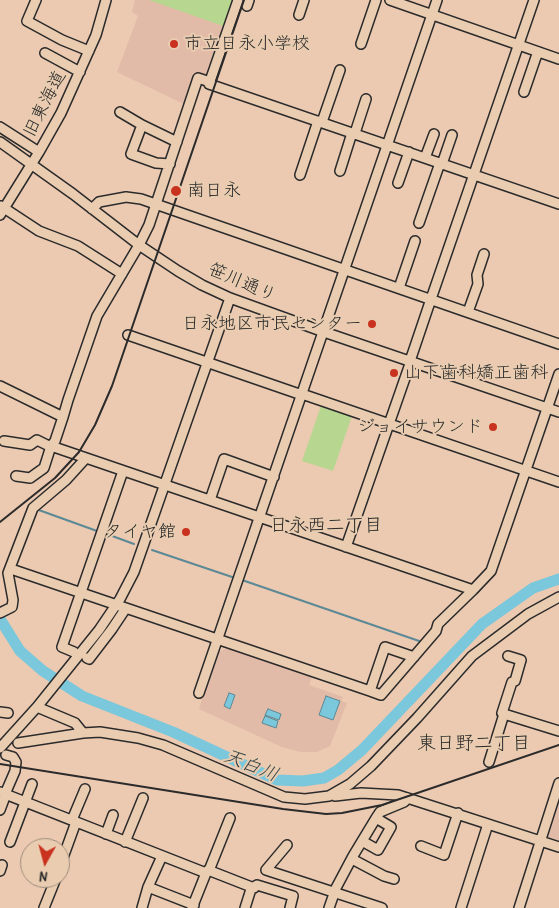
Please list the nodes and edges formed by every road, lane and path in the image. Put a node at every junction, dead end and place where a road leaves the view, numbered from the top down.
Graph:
1 (36, 0) edge
2 (106, 0) edge
3 (238, 0) edge
4 (304, 0) edge
5 (376, 0) edge
6 (437, 0) edge
7 (534, 0) edge
8 (396, 1) edge
9 (299, 15) dead end
10 (432, 15) junction
11 (361, 44) dead end
12 (518, 45) junction
13 (89, 51) junction
14 (45, 52) dead end
15 (539, 52) junction
16 (559, 59) edge
17 (340, 70) dead end
18 (80, 72) junction
19 (210, 82) junction
20 (524, 92) dead end
21 (366, 99) dead end
22 (120, 112) dead end
23 (320, 121) junction
24 (142, 126) junction
25 (0, 127) edge
26 (354, 133) junction
27 (434, 134) dead end
28 (452, 135) dead end
29 (0, 142) edge
30 (177, 142) junction
31 (388, 144) junction
32 (39, 152) junction
33 (409, 152) junction
34 (425, 158) junction
35 (441, 163) junction
36 (170, 164) junction
37 (31, 165) junction
38 (340, 171) dead end
39 (474, 174) junction
40 (300, 175) dead end
41 (398, 183) dead end
42 (156, 204) junction
43 (559, 204) edge
44 (92, 209) junction
45 (1, 210) edge
46 (419, 223) dead end
47 (415, 241) dead end
48 (139, 245) junction
49 (484, 254) dead end
50 (345, 270) junction
51 (122, 274) junction
52 (399, 288) junction
53 (230, 298) junction
54 (431, 299) junction
55 (468, 312) junction
56 (324, 332) junction
57 (128, 335) dead end
58 (559, 344) edge
59 (411, 361) junction
60 (207, 364) junction
61 (559, 374) edge
62 (0, 386) edge
63 (302, 394) junction
64 (547, 408) junction
65 (559, 412) edge
66 (63, 418) junction
67 (389, 424) junction
68 (4, 441) dead end
69 (51, 446) junction
70 (86, 458) junction
71 (526, 470) junction
72 (123, 471) junction
73 (16, 476) dead end
74 (274, 477) junction
75 (559, 482) edge
76 (165, 484) junction
77 (210, 500) junction
78 (261, 517) junction
79 (346, 547) junction
80 (11, 569) junction
81 (472, 590) junction
82 (80, 593) junction
83 (559, 596) edge
84 (115, 605) junction
85 (126, 608) junction
86 (0, 613) edge
87 (218, 640) junction
88 (74, 652) dead end
89 (508, 656) dead end
90 (414, 657) junction
91 (87, 658) dead end
92 (370, 691) junction
93 (199, 693) dead end
94 (37, 707) junction
95 (504, 714) junction
96 (559, 731) edge
97 (83, 734) junction
98 (18, 744) dead end
99 (3, 752) edge
100 (489, 762) dead end
101 (559, 783) edge
102 (32, 784) dead end
103 (85, 789) dead end
104 (4, 793) edge
105 (329, 796) junction
106 (143, 798) dead end
107 (408, 798) junction
108 (25, 802) junction
109 (0, 810) edge
110 (458, 814) junction
111 (113, 815) dead end
112 (230, 818) dead end
113 (376, 818) junction
114 (74, 821) junction
115 (488, 824) junction
116 (106, 834) junction
117 (69, 838) edge
118 (362, 841) junction
119 (541, 841) junction
120 (10, 842) dead end
121 (126, 842) junction
122 (286, 845) dead end
123 (421, 846) dead end
124 (559, 847) edge
125 (162, 856) junction
126 (352, 859) junction
127 (207, 872) junction
128 (394, 879) dead end
129 (148, 887) junction
130 (52, 888) edge
131 (254, 888) junction
132 (335, 892) junction
133 (354, 899) junction
134 (193, 906) edge
135 (44, 908) edge
136 (142, 908) edge
137 (245, 908) edge
138 (290, 908) edge
139 (329, 908) edge
140 (352, 908) edge
141 (382, 908) edge
142 (461, 908) edge
143 (519, 908) edge

1 - 13 street
2 - 13 street, 旧東海道
3 - 19 street
4 - 9 street
5 - 11 street
6 - 10 street
7 - 12 street
8 - 10 street
10 - 12 street
10 - 31 street
12 - 15 street
12 - 39 street
13 - 18 street, 旧東海道
14 - 18 street
15 - 16 street
15 - 20 street
17 - 23 street
18 - 32 street, 旧東海道
19 - 23 street
19 - 30 street
21 - 26 street
22 - 24 street
23 - 26 street
23 - 40 street
24 - 30 street
24 - 36 street
25 - 32 street
26 - 31 street
26 - 38 street
27 - 34 street
28 - 35 street
29 - 37 street, 笹川通り
30 - 36 street
31 - 33 street
31 - 50 street
32 - 37 street, 旧東海道
33 - 34 street
33 - 41 street
34 - 35 street
35 - 39 street
35 - 46 street
36 - 42 street
37 - 44 street, 笹川通り
37 - 45 street, 旧東海道
39 - 43 street
39 - 54 street
42 - 44 street
42 - 48 street
42 - 50 street
44 - 48 street, 笹川通り
45 - 51 street
47 - 52 street
48 - 51 street
48 - 53 street, 笹川通り
49 - 55 street
50 - 52 street
50 - 56 street
51 - 66 street
52 - 54 street
53 - 56 street, 笹川通り
53 - 60 street
54 - 55 street
54 - 59 street
55 - 58 street
56 - 59 street, 笹川通り
56 - 63 street
57 - 60 street
59 - 64 street, 笹川通り
59 - 67 street
60 - 63 street
60 - 76 street
61 - 64 street
62 - 66 street
63 - 67 street
63 - 74 street
64 - 65 street, 笹川通り
64 - 71 street
66 - 69 street
67 - 71 street
67 - 79 street
68 - 69 street
69 - 70 street
69 - 73 street
70 - 72 street
70 - 80 street
71 - 75 street
71 - 81 street
72 - 76 street
72 - 82 street
74 - 77 street
74 - 78 street
76 - 77 street
76 - 84 street
77 - 78 street
78 - 79 street
78 - 87 street
79 - 81 street
80 - 82 street
80 - 86 street
81 - 90 street
82 - 84 street
82 - 88 street
83 - 105 street
84 - 85 street
84 - 94 street
85 - 87 street
85 - 91 street
87 - 92 street
87 - 93 street
89 - 95 street
90 - 92 street
90 - 92 street
94 - 97 street
94 - 99 street
95 - 96 street
95 - 100 street
97 - 98 street
97 - 105 street
99 - 104 street
101 - 119 street
102 - 108 street
103 - 114 street
104 - 108 street
104 - 109 street
105 - 107 street
106 - 121 street
107 - 110 street
107 - 113 street
108 - 114 street
108 - 120 street
110 - 115 street
110 - 123 street
111 - 116 street
112 - 127 street
113 - 118 street
113 - 118 street
114 - 116 street
114 - 117 street
115 - 119 street
115 - 142 street
116 - 121 street
118 - 126 street
119 - 124 street
119 - 143 street
121 - 125 street
122 - 132 street
125 - 127 street
125 - 129 street
126 - 128 street
126 - 132 street
127 - 131 street
127 - 134 street
129 - 134 street
129 - 136 street
130 - 135 street
131 - 137 street
131 - 138 street
132 - 133 street
132 - 139 street
133 - 140 street
133 - 141 street

